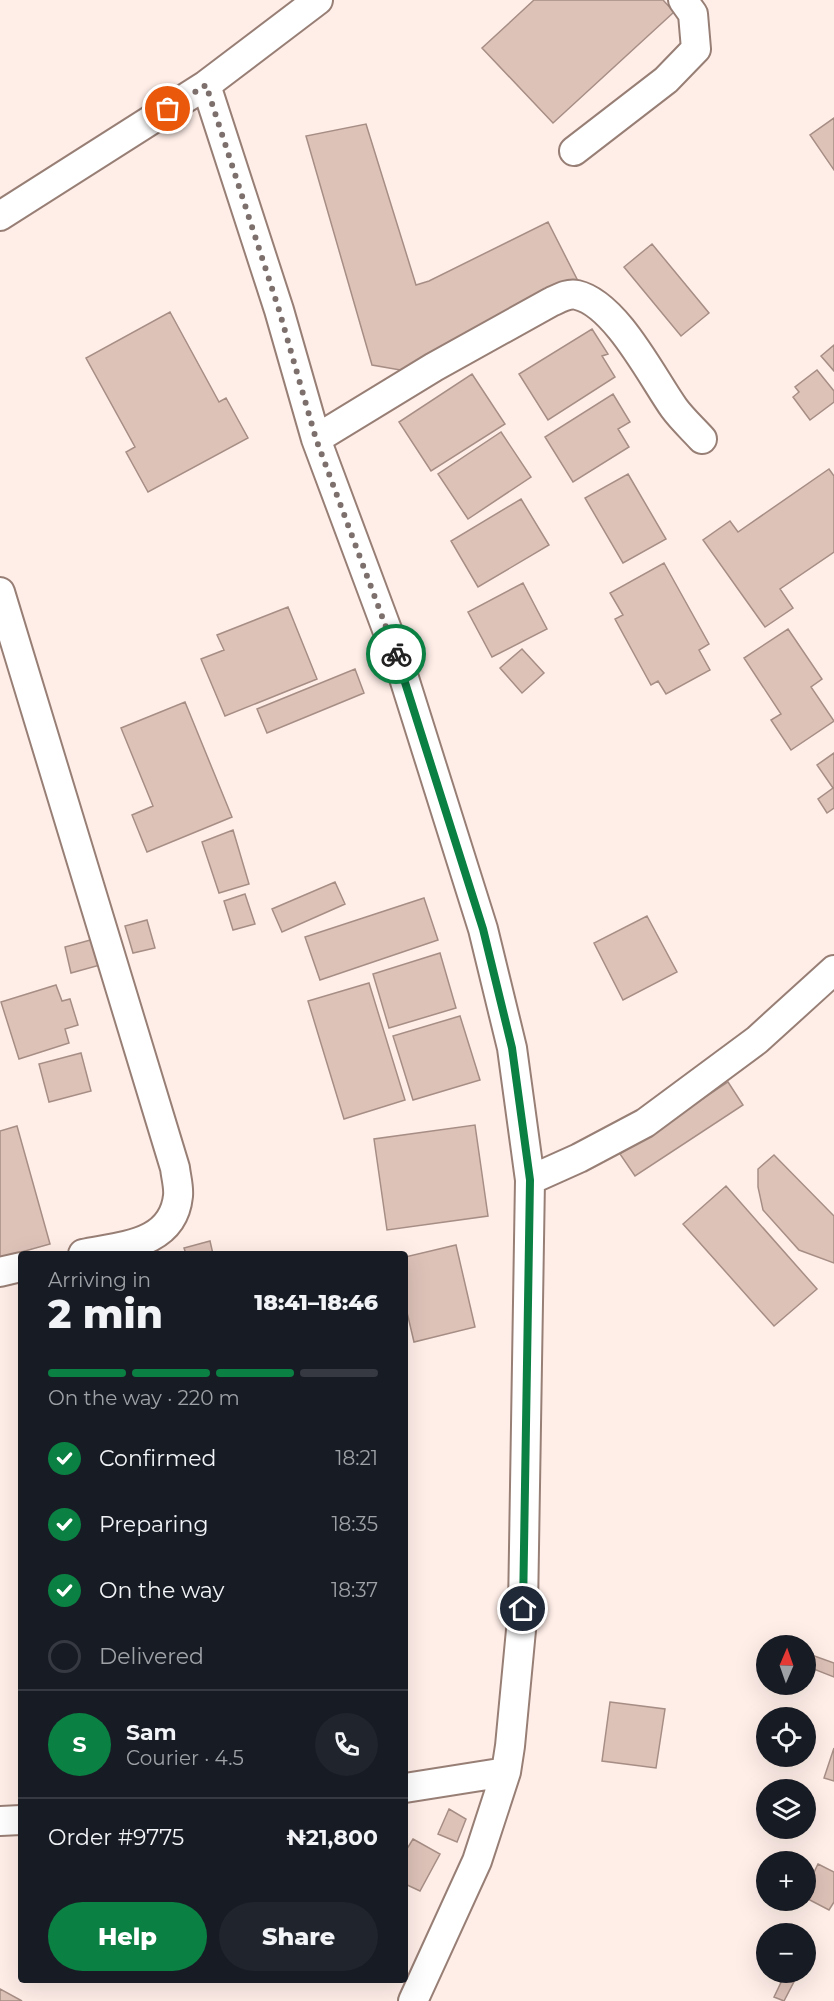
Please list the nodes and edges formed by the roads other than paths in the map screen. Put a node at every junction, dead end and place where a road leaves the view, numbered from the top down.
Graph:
1 (318, 0) edge
2 (683, 0) edge
3 (206, 85) junction
4 (574, 151) dead end
5 (0, 216) edge
6 (316, 439) junction
7 (702, 439) dead end
8 (0, 592) edge
9 (834, 970) edge
10 (530, 1180) junction
11 (96, 1251) edge
12 (18, 1268) edge
13 (0, 1272) edge
14 (506, 1772) junction
15 (408, 1788) edge
16 (18, 1820) edge
17 (0, 1821) edge
18 (413, 2001) edge

1 - 3 street
2 - 4 street
3 - 5 street
3 - 6 street
6 - 7 street
6 - 10 street
8 - 11 street
9 - 10 street
10 - 14 street
12 - 13 street
14 - 15 street
14 - 18 street
16 - 17 street

